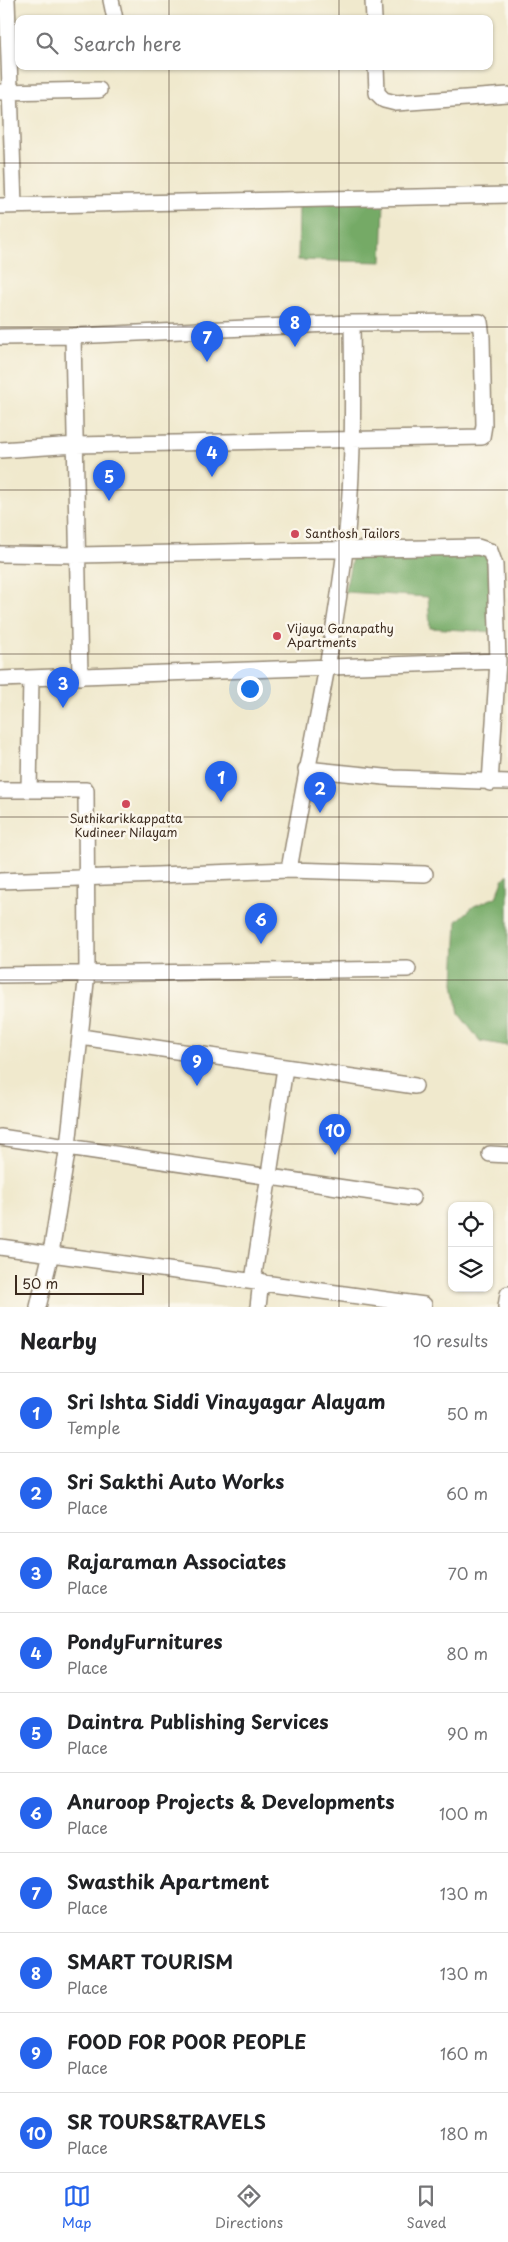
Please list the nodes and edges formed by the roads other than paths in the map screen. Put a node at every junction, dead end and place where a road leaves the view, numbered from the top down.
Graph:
1 (7, 0) edge
2 (111, 0) edge
3 (373, 0) edge
4 (114, 15) edge
5 (374, 15) edge
6 (376, 70) edge
7 (99, 90) dead end
8 (5, 92) edge
9 (508, 95) edge
10 (508, 195) edge
11 (7, 205) edge
12 (352, 323) junction
13 (73, 336) junction
14 (0, 337) edge
15 (354, 438) junction
16 (76, 445) junction
17 (0, 450) edge
18 (345, 549) junction
19 (0, 554) edge
20 (78, 554) junction
21 (498, 660) junction
22 (328, 665) junction
23 (80, 677) junction
24 (31, 678) junction
25 (0, 679) edge
26 (306, 769) junction
27 (490, 782) junction
28 (508, 782) edge
29 (0, 790) edge
30 (29, 790) junction
31 (289, 870) junction
32 (425, 874) dead end
33 (86, 878) junction
34 (0, 881) edge
35 (408, 969) dead end
36 (87, 973) junction
37 (0, 975) edge
38 (81, 1037) junction
39 (285, 1068) junction
40 (415, 1086) dead end
41 (0, 1137) edge
42 (68, 1146) junction
43 (490, 1154) dead end
44 (508, 1155) edge
45 (268, 1176) junction
46 (412, 1198) dead end
47 (0, 1247) edge
48 (51, 1253) junction
49 (257, 1281) junction
50 (508, 1294) edge
51 (424, 1305) dead end
52 (38, 1307) edge
53 (258, 1307) edge
54 (506, 1307) edge

1 - 8 street
2 - 4 street
3 - 5 street
6 - 9 street
7 - 8 street
8 - 11 street
10 - 11 street
12 - 13 street
12 - 15 street
12 - 15 street
13 - 14 street
13 - 16 street
15 - 16 street
15 - 18 street
16 - 17 street
16 - 20 street
18 - 20 street
18 - 21 street
18 - 22 street
19 - 20 street
20 - 23 street
21 - 22 street
21 - 27 street
22 - 23 street
22 - 26 street
23 - 24 street
24 - 25 street
24 - 30 street
26 - 27 street
26 - 31 street
27 - 28 street
29 - 30 street
30 - 33 street
31 - 32 street
31 - 33 street
33 - 34 street
33 - 36 street
35 - 36 street
36 - 37 street
36 - 38 street
38 - 39 street
38 - 42 street
39 - 40 street
39 - 45 street
41 - 42 street
42 - 45 street
42 - 48 street
43 - 44 street
45 - 46 street
45 - 49 street
47 - 48 street
48 - 49 street
48 - 52 street
49 - 51 street
49 - 53 street
50 - 54 street

